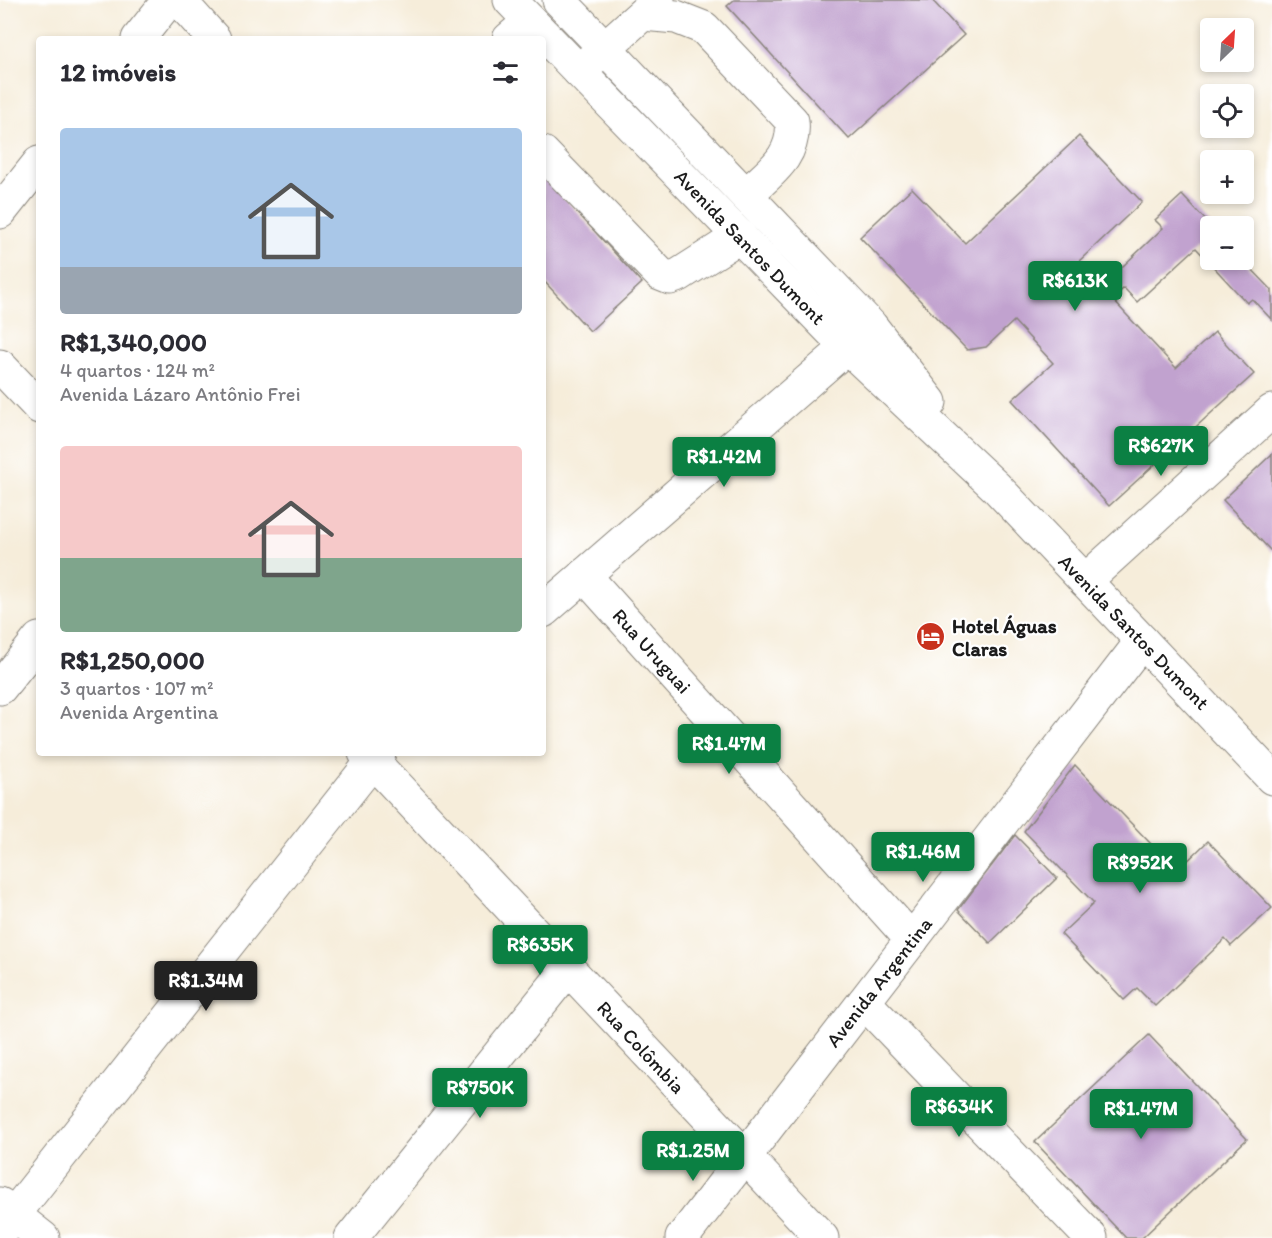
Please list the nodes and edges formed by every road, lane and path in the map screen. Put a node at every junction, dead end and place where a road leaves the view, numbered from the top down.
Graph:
1 (169, 0) edge
2 (179, 0) edge
3 (559, 0) edge
4 (650, 7) edge
5 (516, 20) edge
6 (140, 36) edge
7 (211, 36) edge
8 (535, 36) edge
9 (546, 45) edge
10 (605, 48) junction
11 (579, 72) junction
12 (546, 156) edge
13 (36, 167) edge
14 (746, 195) junction
15 (0, 212) edge
16 (740, 236) junction
17 (859, 336) junction
18 (0, 366) edge
19 (36, 404) edge
20 (1272, 411) edge
21 (584, 575) junction
22 (1084, 581) junction
23 (546, 608) edge
24 (1142, 641) junction
25 (36, 643) edge
26 (0, 688) edge
27 (371, 756) edge
28 (373, 756) edge
29 (1272, 778) edge
30 (912, 940) junction
31 (568, 969) junction
32 (864, 1002) junction
33 (745, 1156) junction
34 (5, 1217) edge
35 (43, 1238) edge
36 (351, 1238) edge
37 (682, 1238) edge
38 (822, 1238) edge
39 (1091, 1238) edge

1 - 6 street
2 - 7 street
3 - 10 street, Avenida Santos Dumont
4 - 10 street
4 - 14 street
5 - 8 street, Avenida Santos Dumont
9 - 11 street, Avenida Santos Dumont
10 - 11 street
10 - 14 street, Avenida Santos Dumont
11 - 16 street, Avenida Santos Dumont
12 - 16 street
13 - 15 street
14 - 17 street, Avenida Santos Dumont
16 - 17 street, Avenida Santos Dumont
17 - 21 street
17 - 22 street, Avenida Santos Dumont
18 - 19 street
20 - 22 street
21 - 23 street
21 - 30 street, Rua Uruguai
22 - 24 street, Avenida Santos Dumont
24 - 29 street, Avenida Santos Dumont
24 - 30 street, Avenida Argentina
25 - 26 street
27 - 34 street
28 - 31 street, Rua Colômbia
30 - 32 street, Avenida Argentina
31 - 33 street, Rua Colômbia
31 - 36 street
32 - 33 street, Avenida Argentina
32 - 39 street
33 - 37 street, Avenida Argentina
33 - 38 street, Rua Colômbia
34 - 35 street

